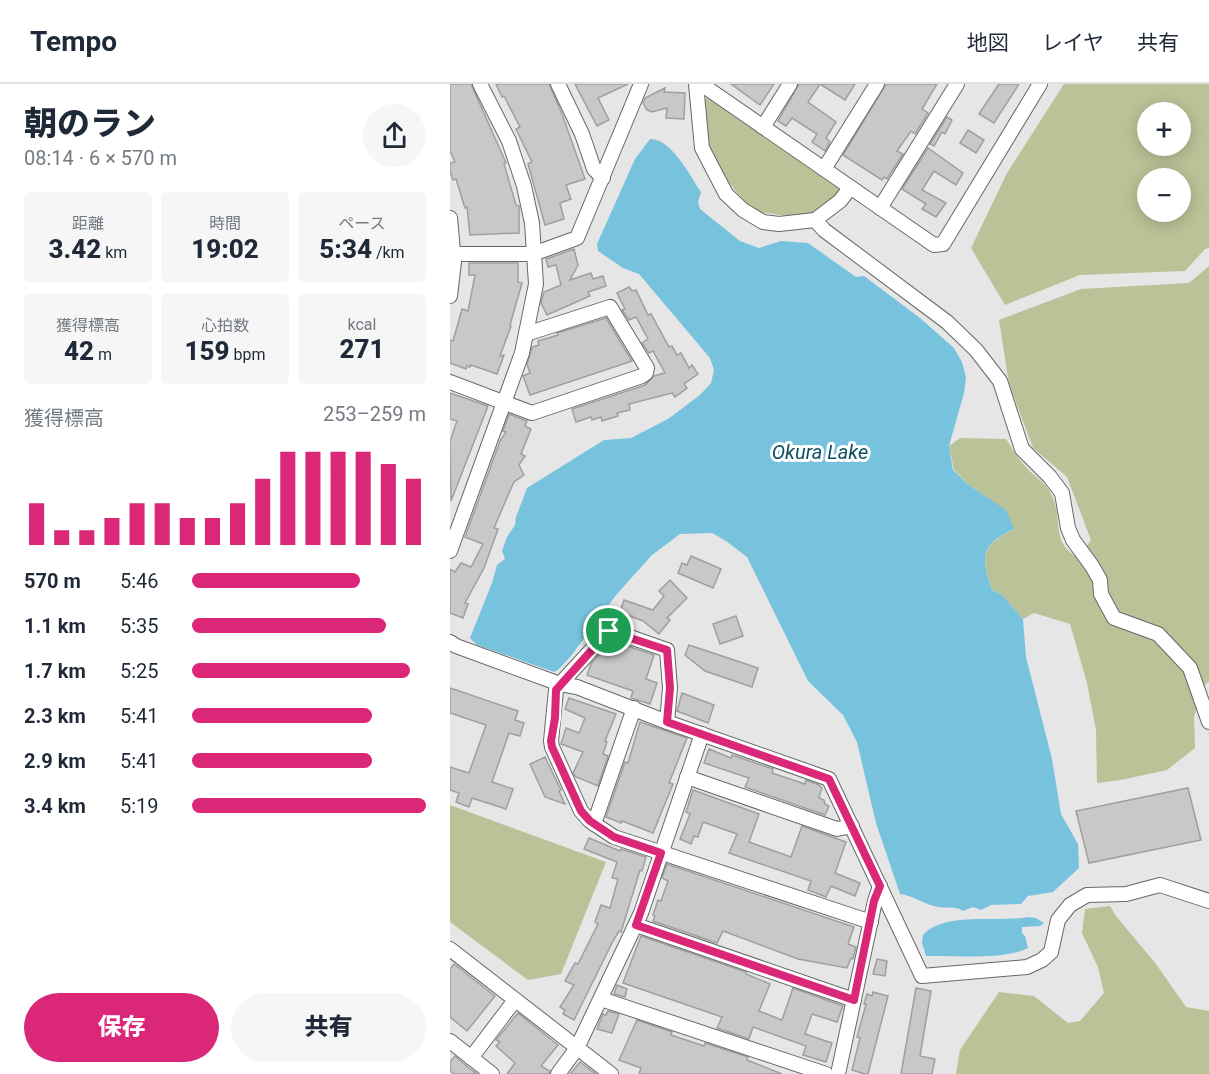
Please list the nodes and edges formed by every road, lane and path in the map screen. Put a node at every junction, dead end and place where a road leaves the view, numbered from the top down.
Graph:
1 (480, 84) edge
2 (558, 84) edge
3 (641, 84) edge
4 (696, 84) edge
5 (700, 84) edge
6 (790, 84) edge
7 (877, 84) edge
8 (957, 84) edge
9 (1040, 84) edge
10 (763, 127) junction
11 (824, 169) junction
12 (603, 178) junction
13 (850, 188) junction
14 (880, 208) junction
15 (450, 218) edge
16 (815, 220) junction
17 (534, 252) junction
18 (453, 254) junction
19 (450, 296) edge
20 (526, 333) junction
21 (450, 382) edge
22 (504, 402) junction
23 (450, 551) edge
24 (450, 642) edge
25 (560, 684) junction
26 (634, 708) junction
27 (667, 722) junction
28 (1209, 722) edge
29 (702, 734) junction
30 (687, 777) junction
31 (594, 824) junction
32 (852, 826) junction
33 (661, 853) junction
34 (880, 886) junction
35 (1209, 901) edge
36 (871, 922) junction
37 (636, 925) junction
38 (450, 950) edge
39 (601, 999) junction
40 (515, 1000) junction
41 (854, 1000) junction
42 (450, 1041) edge
43 (577, 1048) junction
44 (471, 1058) junction
45 (492, 1074) edge
46 (558, 1074) edge
47 (611, 1074) edge
48 (826, 1074) edge
49 (838, 1074) edge

1 - 17 street
2 - 12 street
3 - 12 street
4 - 16 street
5 - 10 street
6 - 10 street
7 - 11 street
8 - 14 street
9 - 14 street
10 - 11 street
11 - 13 street
12 - 17 street
13 - 14 street
13 - 16 street
15 - 18 street
16 - 28 street
17 - 18 street
17 - 20 street
18 - 19 street
20 - 22 street
20 - 22 street
21 - 22 street
22 - 23 street
24 - 25 street
25 - 26 street
25 - 27 street
25 - 31 street
26 - 27 street
26 - 31 street
27 - 29 street
29 - 30 street
29 - 32 street
30 - 32 street
30 - 33 street
31 - 33 street
32 - 34 street
33 - 36 street
33 - 37 street
34 - 35 street
34 - 36 street
36 - 41 street
37 - 39 street
37 - 41 street
38 - 40 street
39 - 43 street
39 - 48 street
40 - 43 street
40 - 44 street
41 - 49 street
42 - 44 street
43 - 46 street
43 - 47 street
44 - 45 street

